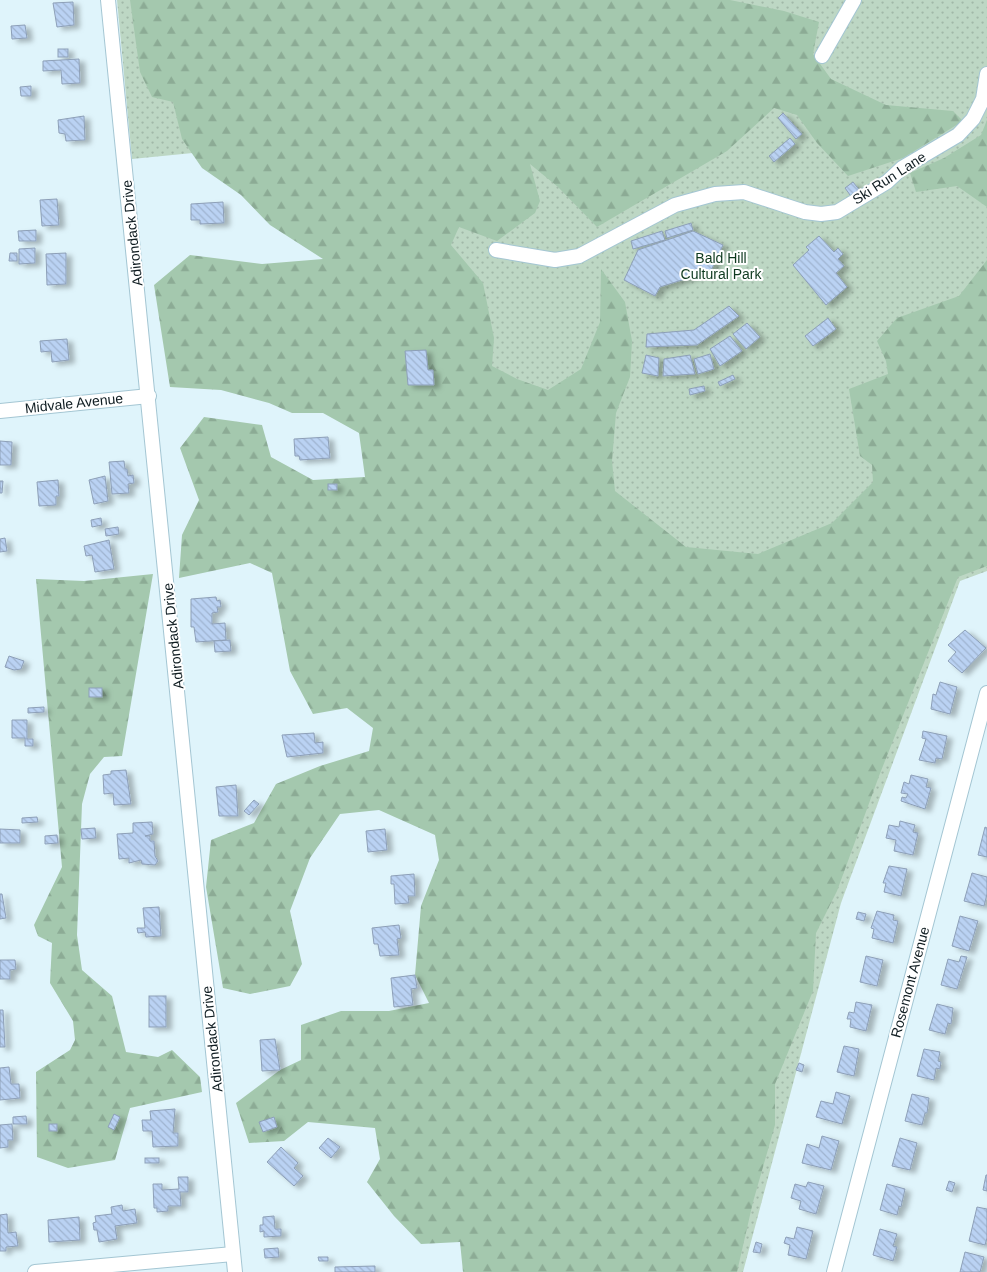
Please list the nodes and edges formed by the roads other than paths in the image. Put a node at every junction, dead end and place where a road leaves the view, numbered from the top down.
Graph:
1 (108, 0) edge
2 (854, 0) edge
3 (822, 56) dead end
4 (987, 74) edge
5 (496, 250) dead end
6 (149, 396) junction
7 (0, 411) edge
8 (987, 693) edge
9 (233, 1254) junction
10 (34, 1272) edge
11 (234, 1272) edge
12 (834, 1272) edge

1 - 6 street, Adirondack Drive
2 - 3 street
4 - 5 street, Ski Run Lane
6 - 7 street, Midvale Avenue
6 - 9 street, Adirondack Drive
8 - 12 street, Rosemont Avenue
9 - 10 street
9 - 11 street, Adirondack Drive

